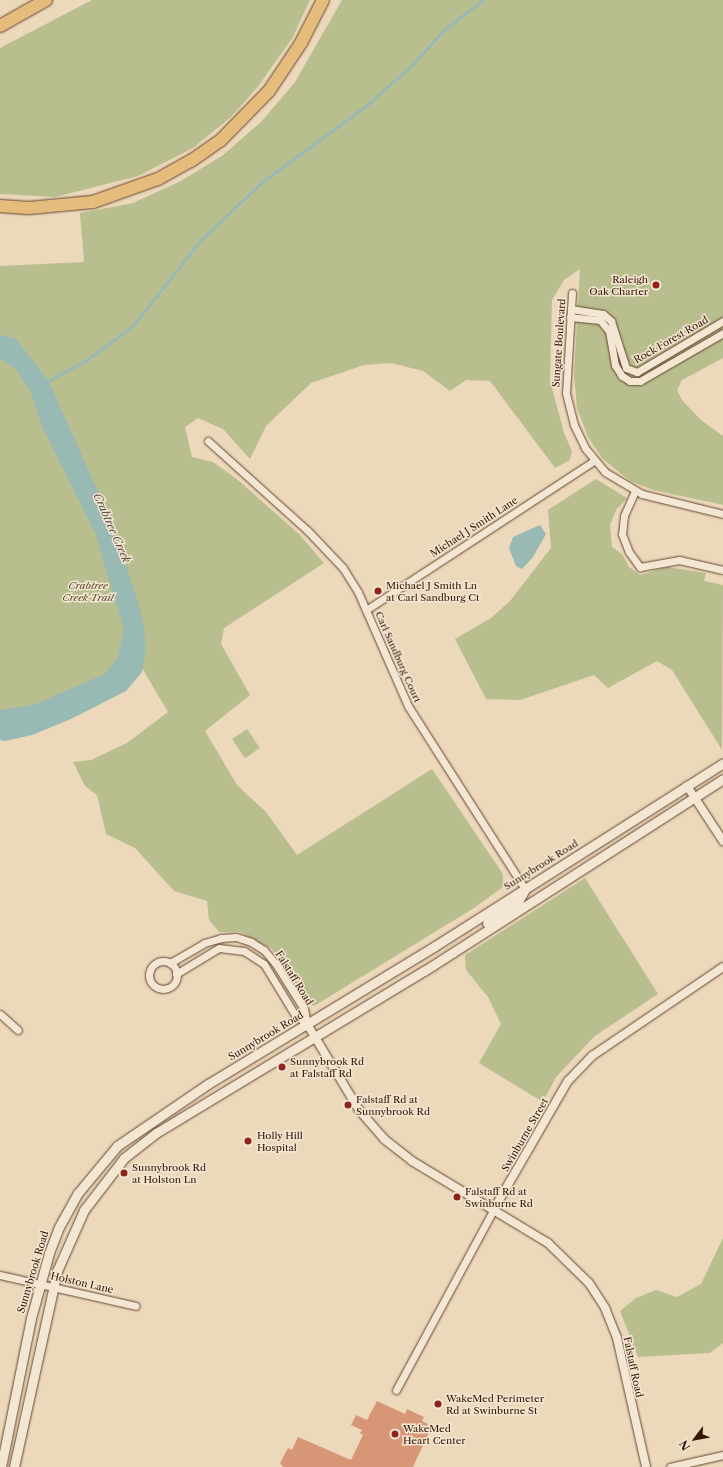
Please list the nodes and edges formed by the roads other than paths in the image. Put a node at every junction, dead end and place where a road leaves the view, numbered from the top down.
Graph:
1 (46, 0) edge
2 (324, 0) edge
3 (0, 26) edge
4 (0, 206) edge
5 (572, 293) dead end
6 (571, 309) junction
7 (570, 318) junction
8 (723, 321) edge
9 (723, 333) edge
10 (208, 441) dead end
11 (594, 461) junction
12 (635, 491) junction
13 (723, 514) edge
14 (723, 570) edge
15 (366, 610) junction
16 (723, 763) edge
17 (723, 779) edge
18 (687, 786) junction
19 (694, 798) junction
20 (723, 841) edge
21 (524, 889) junction
22 (476, 937) junction
23 (170, 963) junction
24 (723, 967) edge
25 (176, 974) junction
26 (0, 1014) edge
27 (307, 1024) junction
28 (18, 1030) dead end
29 (314, 1037) junction
30 (494, 1209) junction
31 (0, 1275) edge
32 (39, 1283) junction
33 (53, 1286) junction
34 (136, 1306) dead end
35 (396, 1390) dead end
36 (8, 1436) junction
37 (723, 1455) edge
38 (15, 1463) edge
39 (1, 1467) edge
40 (646, 1467) edge
41 (670, 1467) edge

1 - 3 highway
2 - 4 highway
5 - 6 street, Sungate Boulevard
6 - 7 street, Sungate Boulevard
6 - 8 street, Rock Forest Road
7 - 9 street, Rock Forest Road
7 - 11 street, Sungate Boulevard
10 - 15 street, Carl Sandburg Court
11 - 12 street, Sungate Boulevard
11 - 15 street, Michael J Smith Lane
12 - 13 street, Sungate Boulevard
12 - 14 street
15 - 21 street, Carl Sandburg Court
16 - 18 main road, Sunnybrook Road
17 - 19 main road
18 - 19 street
18 - 21 main road, Sunnybrook Road
19 - 20 street
19 - 22 main road
21 - 22 main road
21 - 27 main road, Sunnybrook Road
22 - 29 main road
23 - 25 street
23 - 25 street, Falstaff Road
23 - 27 street, Falstaff Road
24 - 30 street, Swinburne Street
25 - 27 street, Falstaff Road
26 - 28 street
27 - 29 street, Falstaff Road
27 - 32 main road, Sunnybrook Road
29 - 30 street, Falstaff Road
29 - 33 main road
30 - 35 street, Swinburne Street
30 - 40 street, Falstaff Road
31 - 32 street, Holston Lane
32 - 33 street, Holston Lane
32 - 36 main road, Sunnybrook Road
33 - 34 street, Holston Lane
33 - 38 main road
36 - 38 main road
36 - 39 main road, Sunnybrook Road
37 - 41 street

